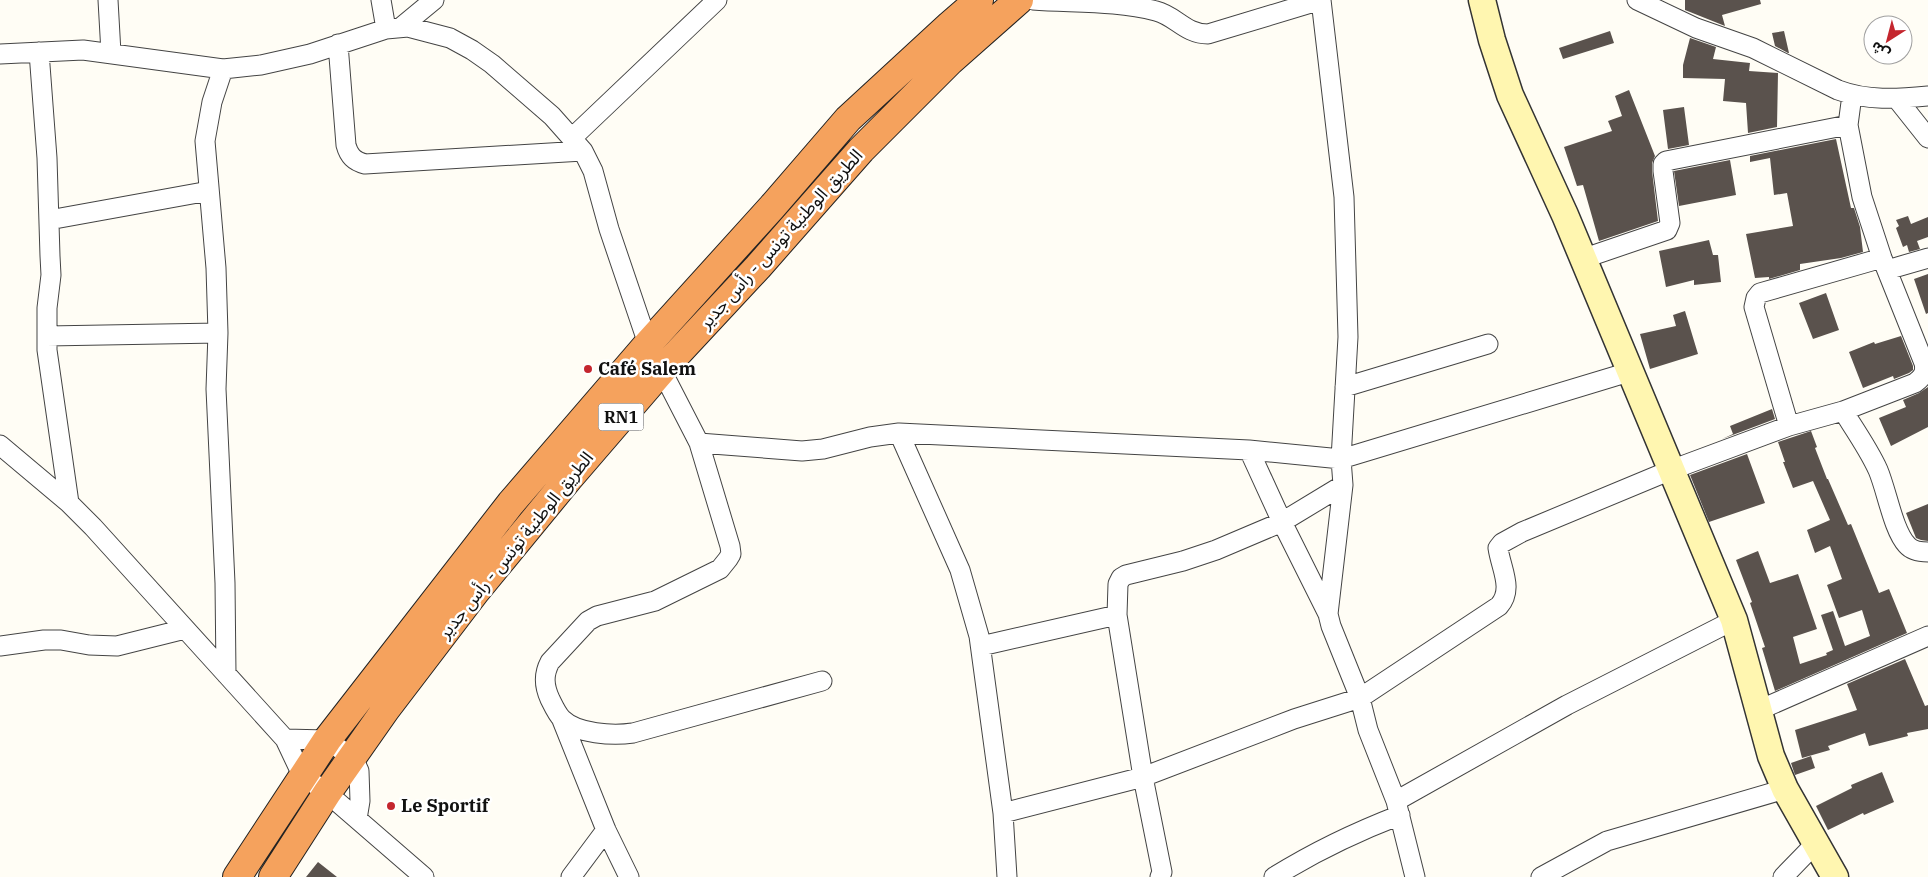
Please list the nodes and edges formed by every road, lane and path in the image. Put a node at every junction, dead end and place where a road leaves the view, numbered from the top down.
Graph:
1 (108, 0) edge
2 (381, 0) edge
3 (434, 0) edge
4 (717, 0) edge
5 (979, 0) edge
6 (1019, 0) edge
7 (1033, 0) edge
8 (1321, 0) edge
9 (1482, 0) edge
10 (1637, 0) edge
11 (393, 28) junction
12 (338, 44) junction
13 (39, 52) junction
14 (111, 53) junction
15 (0, 54) edge
16 (223, 69) junction
17 (1852, 95) junction
18 (1928, 96) edge
19 (1897, 98) junction
20 (1848, 125) junction
21 (1928, 138) edge
22 (578, 144) junction
23 (208, 191) junction
24 (49, 220) junction
25 (1928, 258) edge
26 (1582, 259) junction
27 (1884, 264) junction
28 (218, 333) junction
29 (47, 336) junction
30 (648, 344) junction
31 (1488, 344) dead end
32 (662, 370) junction
33 (1629, 372) junction
34 (1927, 374) edge
35 (1345, 387) junction
36 (1843, 411) junction
37 (1789, 426) junction
38 (899, 434) junction
39 (699, 443) junction
40 (0, 445) edge
41 (1249, 450) junction
42 (1341, 458) junction
43 (1671, 470) junction
44 (1343, 485) junction
45 (69, 503) junction
46 (1282, 522) junction
47 (1928, 552) edge
48 (1328, 614) junction
49 (1117, 615) junction
50 (1734, 620) junction
51 (185, 629) junction
52 (1928, 636) edge
53 (0, 646) edge
54 (980, 646) junction
55 (226, 674) junction
56 (822, 681) dead end
57 (1360, 698) junction
58 (1759, 710) junction
59 (562, 720) junction
60 (285, 739) junction
61 (326, 740) junction
62 (353, 758) junction
63 (302, 775) junction
64 (1143, 777) junction
65 (1785, 789) junction
66 (327, 793) junction
67 (1398, 808) junction
68 (1003, 813) junction
69 (357, 819) junction
70 (606, 830) junction
71 (1816, 844) junction
72 (418, 875) edge
73 (237, 877) edge
74 (272, 877) edge
75 (571, 877) edge
76 (629, 877) edge
77 (1007, 877) edge
78 (1160, 877) edge
79 (1274, 877) edge
80 (1416, 877) edge
81 (1541, 877) edge
82 (1783, 877) edge
83 (1835, 877) edge

1 - 14 street
2 - 11 street
3 - 11 street
4 - 22 street
5 - 30 highway, الطريق الوطنية تونس - رأس جدير / RN1
6 - 32 highway, الطريق الوطنية تونس - رأس جدير / RN1
7 - 8 street
8 - 35 street
9 - 26 street
10 - 17 street
11 - 12 street
11 - 22 street
12 - 16 street
12 - 22 street
13 - 14 street
13 - 15 street
13 - 24 street
14 - 16 street
16 - 23 street
17 - 19 street
17 - 20 street
18 - 19 street
19 - 21 street
20 - 26 street
20 - 27 street
22 - 30 street
23 - 24 street
23 - 28 street
24 - 29 street
25 - 27 street
26 - 33 street
27 - 34 street
27 - 37 street
28 - 29 street
28 - 55 street
29 - 45 street
30 - 32 street
30 - 61 highway, الطريق الوطنية تونس - رأس جدير / RN1
31 - 35 street
32 - 39 street
32 - 62 highway, الطريق الوطنية تونس - رأس جدير / RN1
33 - 42 street
33 - 43 street
34 - 36 street
35 - 42 street
36 - 37 street
36 - 47 street
37 - 43 street
38 - 39 street
38 - 41 street
38 - 54 street
39 - 59 street
40 - 45 street
41 - 42 street
41 - 46 street
42 - 44 street
43 - 50 street
43 - 57 street
44 - 46 street
44 - 48 street
45 - 51 street
46 - 48 street
46 - 49 street
48 - 57 street
49 - 54 street
49 - 64 street
50 - 58 street
50 - 67 street
51 - 53 street
51 - 55 street
52 - 58 street
54 - 68 street
55 - 60 street
56 - 59 street
57 - 64 street
57 - 67 street
58 - 65 street
59 - 70 street
60 - 61 street
60 - 63 street
61 - 62 street
61 - 63 highway, الطريق الوطنية تونس - رأس جدير / RN1
62 - 66 highway, الطريق الوطنية تونس - رأس جدير / RN1
62 - 69 street
63 - 66 street
63 - 73 highway, الطريق الوطنية تونس - رأس جدير / RN1
64 - 68 street
64 - 78 street
65 - 71 street
65 - 81 street
66 - 69 street
66 - 74 highway, الطريق الوطنية تونس - رأس جدير / RN1
67 - 79 street
67 - 80 street
68 - 77 street
69 - 72 street
70 - 75 street
70 - 76 street
71 - 82 street
71 - 83 street

